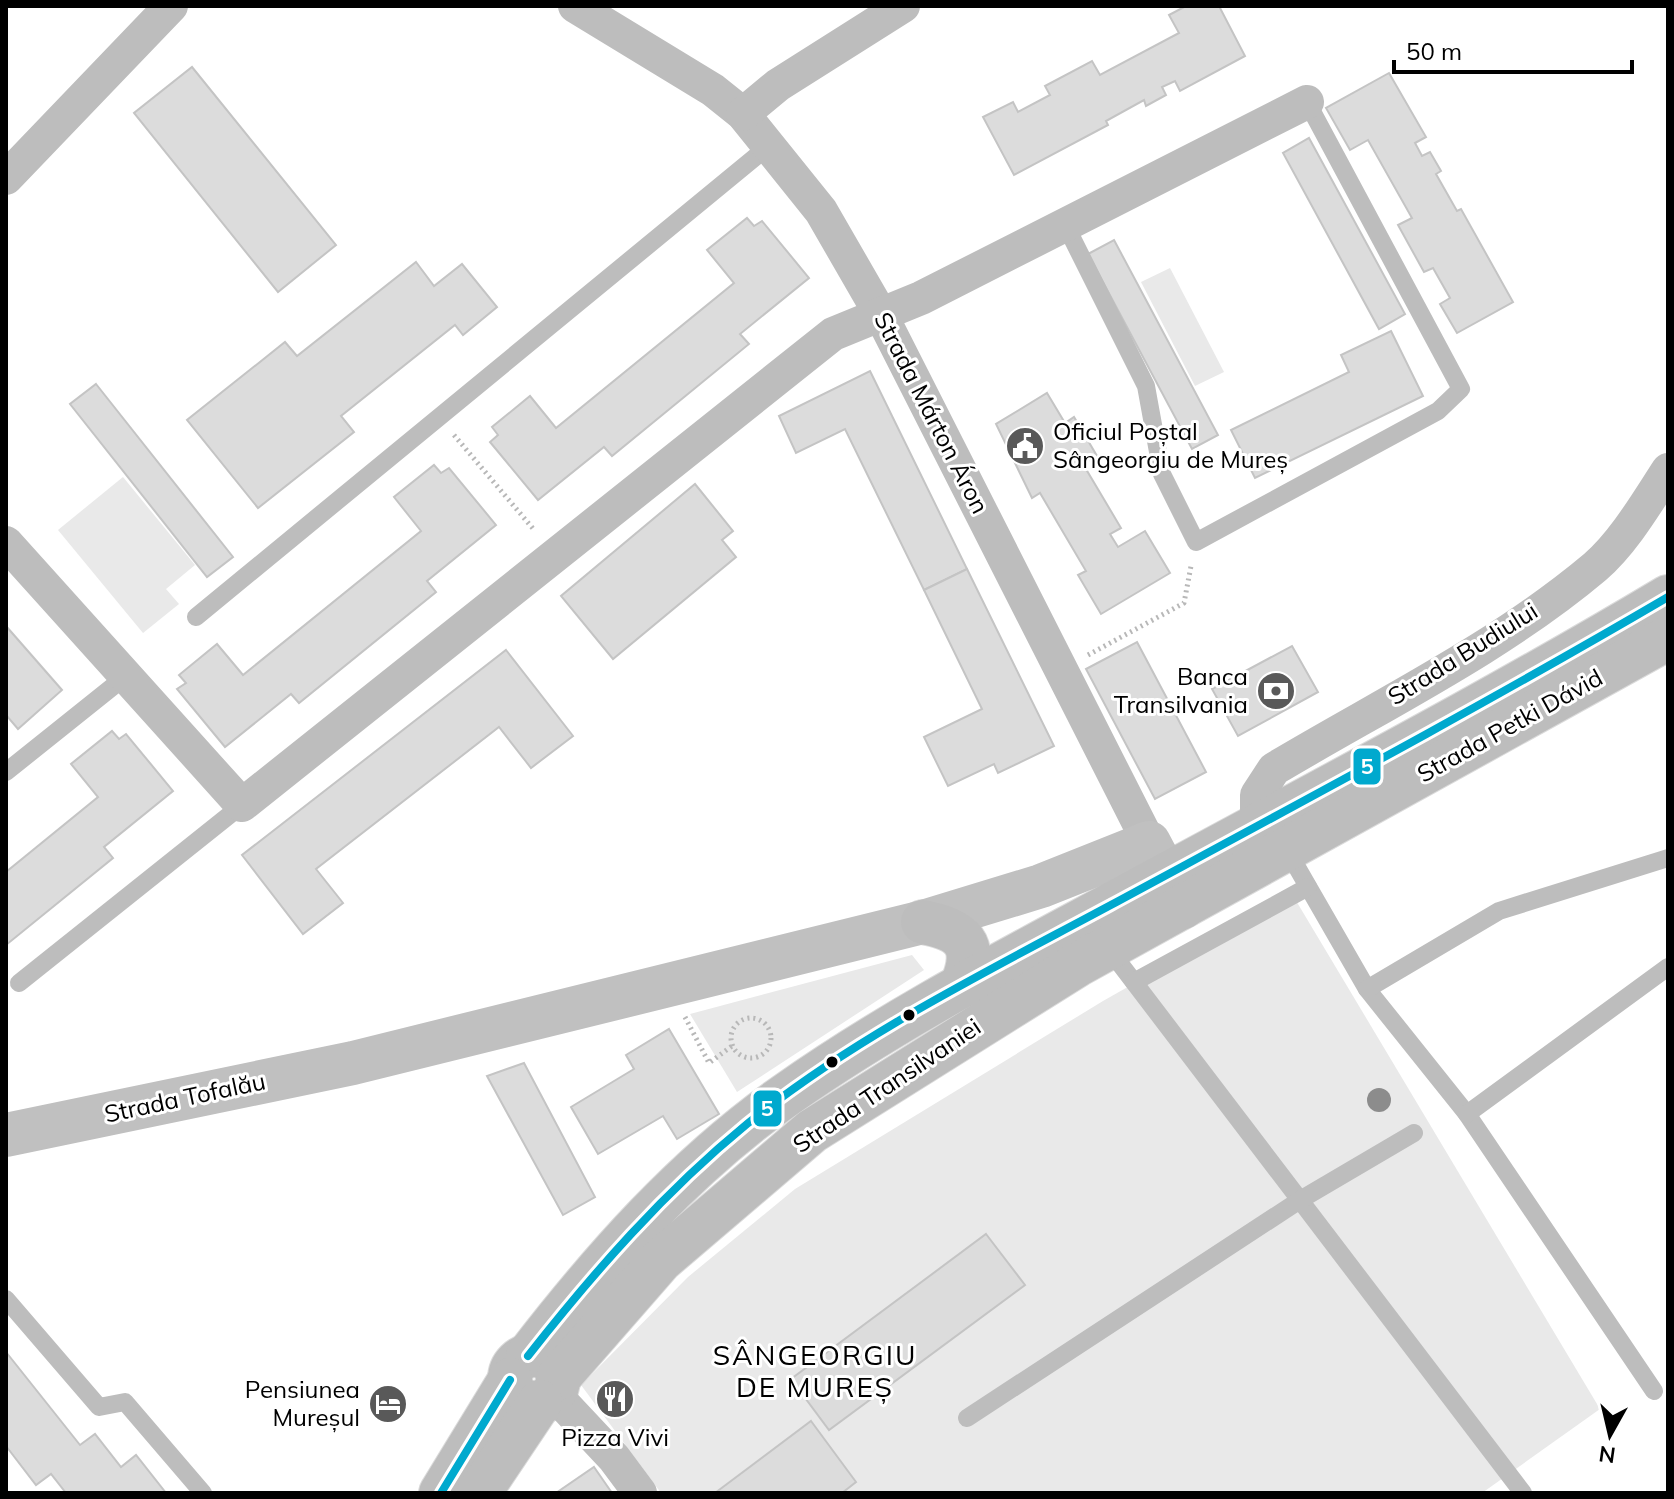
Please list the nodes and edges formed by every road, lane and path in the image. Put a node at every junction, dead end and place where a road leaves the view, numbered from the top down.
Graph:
1 (171, 6) edge
2 (575, 6) edge
3 (903, 6) edge
4 (1307, 102) joint
5 (743, 114) junction
6 (19, 142) edge
7 (770, 145) junction
8 (6, 178) edge
9 (1064, 222) junction
10 (881, 315) junction
11 (438, 417) junction
12 (1668, 470) edge
13 (1196, 542) junction
14 (6, 543) edge
15 (557, 557) junction
16 (1668, 597) edge
17 (196, 617) dead end
18 (1668, 638) edge
19 (1063, 668) junction
20 (126, 676) junction
21 (6, 772) edge
22 (242, 805) junction
23 (1284, 853) junction
24 (1668, 858) edge
25 (1166, 875) junction
26 (923, 922) junction
27 (1108, 948) junction
28 (1668, 967) edge
29 (1134, 982) junction
30 (19, 983) dead end
31 (667, 985) junction
32 (962, 985) junction
33 (1367, 989) junction
34 (732, 1046) junction
35 (1467, 1114) junction
36 (1414, 1133) dead end
37 (6, 1135) edge
38 (1300, 1200) junction
39 (6, 1299) edge
40 (538, 1382) junction
41 (1654, 1391) dead end
42 (967, 1418) dead end
43 (203, 1493) edge
44 (441, 1493) edge
45 (479, 1493) edge
46 (640, 1493) edge
47 (1523, 1493) edge

1 - 6 street
2 - 5 street, Strada Márton Áron
3 - 5 street
4 - 9 street
4 - 13 lane
5 - 7 street, Strada Márton Áron
6 - 8 street
7 - 10 street, Strada Márton Áron
7 - 11 lane
9 - 10 street
9 - 13 lane
10 - 15 street
10 - 19 street, Strada Márton Áron
11 - 15 path
11 - 17 lane
12 - 23 street, Strada Budiului
13 - 19 path
14 - 20 street
15 - 22 street
16 - 23 main road, Strada Petki Dávid
18 - 23 main road, Strada Petki Dávid
19 - 25 street, Strada Márton Áron
20 - 21 lane
20 - 22 street
22 - 30 lane
23 - 25 main road, Strada Petki Dávid
23 - 29 lane
23 - 33 lane
24 - 33 lane
25 - 26 street, Strada Tofalău
25 - 27 main road, Strada Transilvaniei
25 - 32 main road, Strada Transilvaniei
26 - 31 street, Strada Tofalău
26 - 32 main road
27 - 29 lane
27 - 40 main road, Strada Transilvaniei
28 - 35 lane
29 - 38 lane
31 - 34 path
31 - 37 street, Strada Tofalău
32 - 40 main road, Strada Transilvaniei
33 - 35 lane
34 - 34 path
35 - 41 lane
36 - 38 lane
38 - 42 lane
38 - 47 lane
39 - 43 lane
40 - 44 main road, Strada Transilvaniei
40 - 45 main road, Strada Transilvaniei
40 - 46 street

